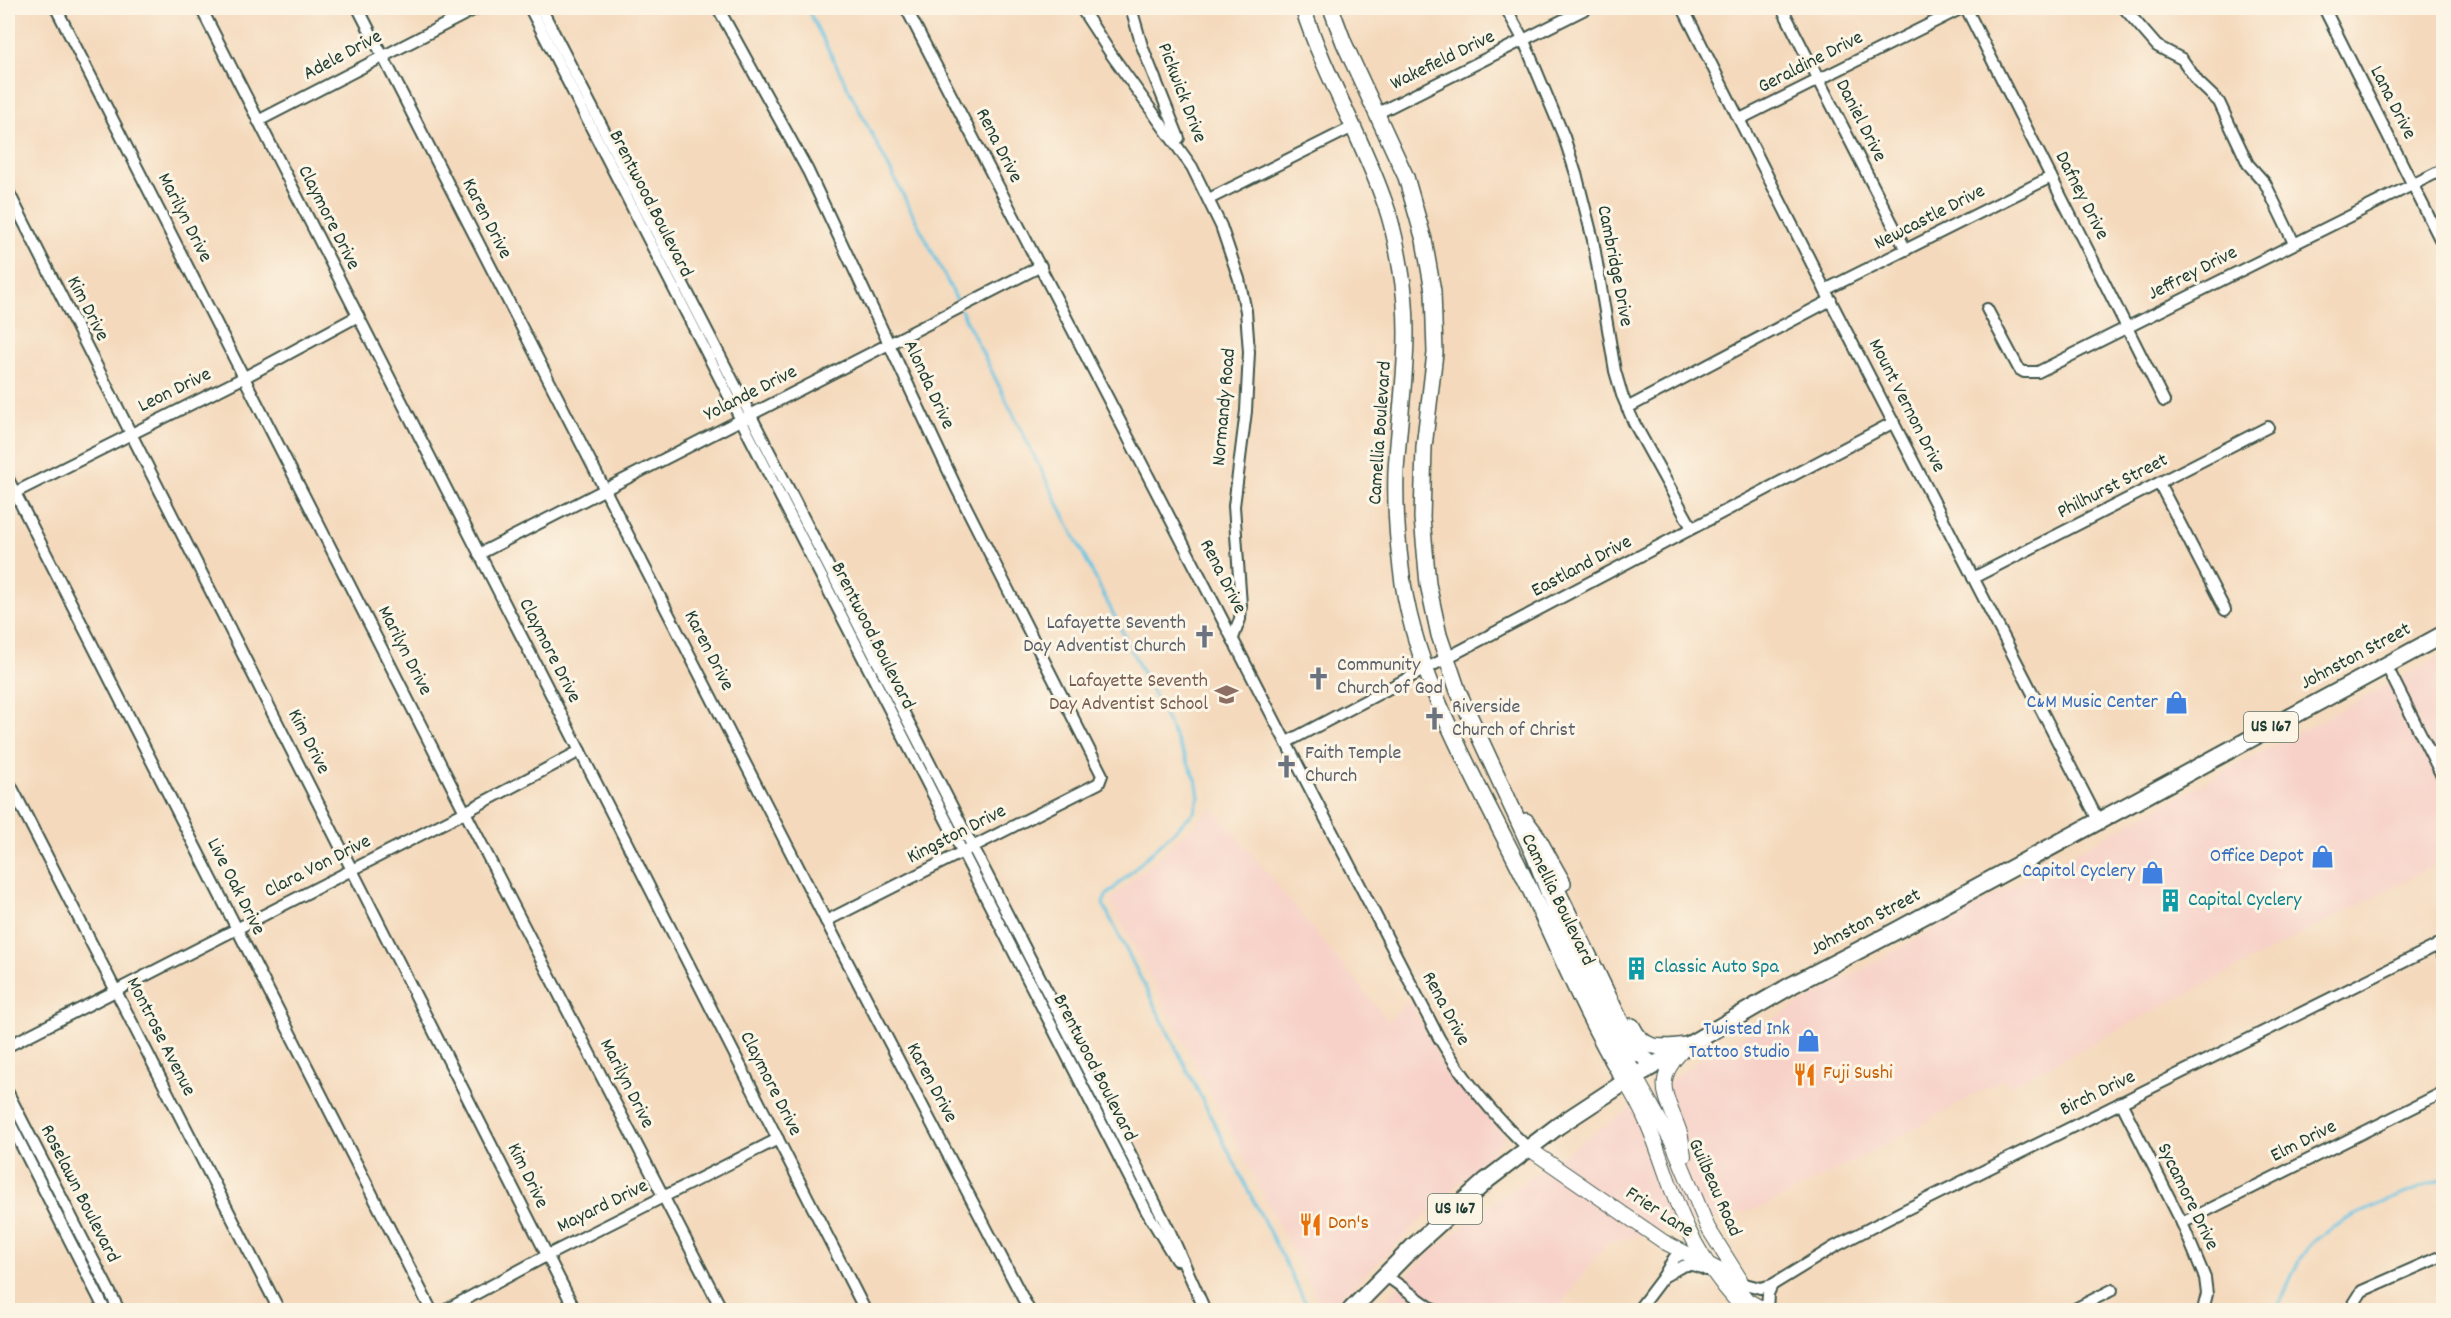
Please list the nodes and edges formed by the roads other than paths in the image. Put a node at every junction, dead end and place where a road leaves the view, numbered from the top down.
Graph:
1 (56, 8) edge
2 (201, 8) edge
3 (358, 8) edge
4 (477, 8) edge
5 (530, 8) edge
6 (541, 8) edge
7 (718, 8) edge
8 (906, 8) edge
9 (1081, 8) edge
10 (1131, 8) edge
11 (1304, 8) edge
12 (1331, 8) edge
13 (1506, 8) edge
14 (1587, 8) edge
15 (1683, 8) edge
16 (1782, 8) edge
17 (2124, 8) edge
18 (2324, 8) edge
19 (1957, 9) edge
20 (1524, 41) junction
21 (382, 56) junction
22 (1818, 79) junction
23 (1378, 113) junction
24 (1740, 119) junction
25 (258, 121) junction
26 (1353, 127) junction
27 (1187, 158) junction
28 (2444, 169) edge
29 (2051, 177) junction
30 (2413, 186) junction
31 (8, 191) edge
32 (1209, 199) junction
33 (2294, 243) junction
34 (2444, 247) edge
35 (1906, 250) junction
36 (1041, 266) junction
37 (1828, 295) junction
38 (1988, 309) dead end
39 (358, 316) junction
40 (2127, 328) junction
41 (888, 343) junction
42 (245, 377) junction
43 (2164, 401) dead end
44 (1627, 408) junction
45 (745, 418) junction
46 (1894, 422) junction
47 (2268, 427) dead end
48 (130, 433) junction
49 (8, 479) edge
50 (2159, 483) junction
51 (605, 489) junction
52 (11, 494) edge
53 (1692, 528) junction
54 (479, 554) junction
55 (1974, 578) junction
56 (2225, 610) dead end
57 (2444, 634) edge
58 (1233, 638) junction
59 (1446, 659) junction
60 (2386, 665) junction
61 (1426, 670) junction
62 (1287, 742) junction
63 (580, 751) junction
64 (1468, 765) junction
65 (1102, 778) joint
66 (8, 780) edge
67 (2444, 780) edge
68 (1510, 802) junction
69 (465, 812) junction
70 (2098, 820) junction
71 (968, 849) junction
72 (1534, 855) junction
73 (351, 870) junction
74 (826, 921) junction
75 (236, 929) junction
76 (2440, 944) edge
77 (2444, 958) edge
78 (116, 991) junction
79 (1688, 1044) junction
80 (8, 1046) edge
81 (1653, 1065) junction
82 (1630, 1079) junction
83 (2444, 1092) edge
84 (8, 1093) edge
85 (2121, 1102) junction
86 (8, 1119) edge
87 (778, 1139) junction
88 (1528, 1148) junction
89 (37, 1164) junction
90 (1686, 1170) junction
91 (664, 1197) junction
92 (2182, 1223) junction
93 (88, 1251) junction
94 (1685, 1253) junction
95 (2444, 1255) edge
96 (78, 1256) junction
97 (546, 1256) junction
98 (1711, 1270) junction
99 (1385, 1275) junction
100 (1663, 1277) junction
101 (1745, 1284) junction
102 (1772, 1285) junction
103 (2112, 1290) dead end
104 (105, 1311) edge
105 (119, 1311) edge
106 (279, 1311) edge
107 (431, 1311) edge
108 (446, 1311) edge
109 (575, 1311) edge
110 (722, 1311) edge
111 (865, 1311) edge
112 (1029, 1311) edge
113 (1205, 1311) edge
114 (1351, 1311) edge
115 (1434, 1311) edge
116 (1638, 1311) edge
117 (1745, 1311) edge
118 (1766, 1311) edge
119 (2073, 1311) edge
120 (2203, 1311) edge
121 (2350, 1311) edge

1 - 42 street, Marilyn Drive
2 - 25 street, Claymore Drive
3 - 21 street, Karen Drive
4 - 21 street, Adele Drive
5 - 45 street, Brentwood Boulevard
6 - 45 street, Brentwood Boulevard
7 - 41 street, Alonda Drive
8 - 36 street, Rena Drive
9 - 27 street, Normandy Road
10 - 27 street, Pickwick Drive
11 - 26 main road, Camellia Boulevard
12 - 23 main road, Camellia Boulevard
13 - 20 street, Cambridge Drive
14 - 20 street, Wakefield Drive
15 - 24 street, Mount Vernon Drive
16 - 22 street, Daniel Drive
17 - 33 street
18 - 30 street, Lana Drive
19 - 22 street, Geraldine Drive
19 - 29 street, Dafney Drive
20 - 23 street, Wakefield Drive
20 - 44 street, Cambridge Drive
21 - 25 street, Adele Drive
21 - 51 street, Karen Drive
22 - 24 street, Geraldine Drive
22 - 35 street, Daniel Drive
23 - 59 main road, Camellia Boulevard
24 - 37 street, Mount Vernon Drive
25 - 39 street, Claymore Drive
26 - 32 street
26 - 61 main road, Camellia Boulevard
27 - 32 street, Normandy Road
28 - 30 street, Jeffrey Drive
29 - 35 street, Newcastle Drive
29 - 40 street, Dafney Drive
30 - 33 street, Jeffrey Drive
30 - 34 street, Lana Drive
31 - 48 street, Kim Drive
32 - 58 street, Normandy Road
33 - 40 street, Jeffrey Drive
35 - 37 street, Newcastle Drive
36 - 41 street, Yolande Drive
36 - 58 street, Rena Drive
37 - 44 street, Newcastle Drive
37 - 46 street, Mount Vernon Drive
38 - 40 street, Jeffrey Drive
39 - 42 street, Leon Drive
39 - 54 street, Claymore Drive
40 - 43 street, Dafney Drive
41 - 45 street, Yolande Drive
41 - 65 street, Alonda Drive
42 - 48 street, Leon Drive
42 - 69 street, Marilyn Drive
44 - 53 street, Cambridge Drive
45 - 51 street, Yolande Drive
45 - 71 street, Brentwood Boulevard
46 - 53 street, Eastland Drive
46 - 55 street, Mount Vernon Drive
47 - 50 street, Philhurst Street
48 - 52 street, Leon Drive
48 - 73 street, Kim Drive
49 - 52 street, Live Oak Drive
50 - 55 street, Philhurst Street
50 - 56 street
51 - 54 street, Yolande Drive
51 - 74 street, Karen Drive
52 - 75 street, Live Oak Drive
53 - 59 street, Eastland Drive
54 - 63 street, Claymore Drive
55 - 70 street, Mount Vernon Drive
57 - 60 main road, Johnston Street / US 167
58 - 62 street, Rena Drive
59 - 61 street, Eastland Drive
59 - 68 main road, Camellia Boulevard
60 - 67 street
60 - 70 main road, Johnston Street / US 167
61 - 62 street, Eastland Drive
61 - 64 main road, Camellia Boulevard
62 - 88 street, Rena Drive
63 - 69 street, Clara Von Drive
63 - 87 street, Claymore Drive
64 - 72 main road
64 - 82 main road, Camellia Boulevard
65 - 71 street, Kingston Drive
66 - 78 street, Montrose Avenue
68 - 72 main road, Camellia Boulevard
68 - 79 main road
69 - 73 street, Clara Von Drive
69 - 91 street, Marilyn Drive
70 - 79 main road, Johnston Street / US 167
71 - 74 street, Kingston Drive
71 - 113 street, Brentwood Boulevard
72 - 81 main road
72 - 82 main road, Camellia Boulevard
73 - 75 street, Clara Von Drive
73 - 97 street, Kim Drive
74 - 112 street, Karen Drive
75 - 78 street, Clara Von Drive
75 - 107 street, Live Oak Drive
76 - 77 street
76 - 85 street, Birch Drive
78 - 80 street, Clara Von Drive
78 - 106 street, Montrose Avenue
79 - 81 main road, Johnston Street / US 167
79 - 90 street
81 - 82 main road, Johnston Street / US 167
82 - 88 main road, Johnston Street / US 167
82 - 90 street, Guilbeau Road
82 - 98 street, Guilbeau Road
83 - 92 street, Elm Drive
84 - 89 street, Roselawn Boulevard
85 - 92 street, Sycamore Drive
85 - 102 street, Birch Drive
86 - 89 street, Roselawn Boulevard
87 - 91 street, Mayard Drive
87 - 111 street, Claymore Drive
88 - 94 street, Frier Lane
88 - 99 main road, Johnston Street / US 167
89 - 93 street, Roselawn Boulevard
89 - 96 street, Roselawn Boulevard
90 - 101 street, Guilbeau Road
91 - 97 street, Mayard Drive
91 - 110 street, Marilyn Drive
92 - 120 street, Sycamore Drive
93 - 96 street
93 - 105 street, Roselawn Boulevard
94 - 98 street, Frier Lane
94 - 100 street
95 - 121 street
96 - 104 street, Roselawn Boulevard
97 - 108 street, Mayard Drive
97 - 109 street, Kim Drive
98 - 100 street
98 - 117 street, Guilbeau Road
98 - 118 street, Frier Lane
99 - 114 main road, Johnston Street / US 167
99 - 115 street
100 - 116 street
101 - 102 street
101 - 118 street, Guilbeau Road
102 - 118 street
103 - 119 street

